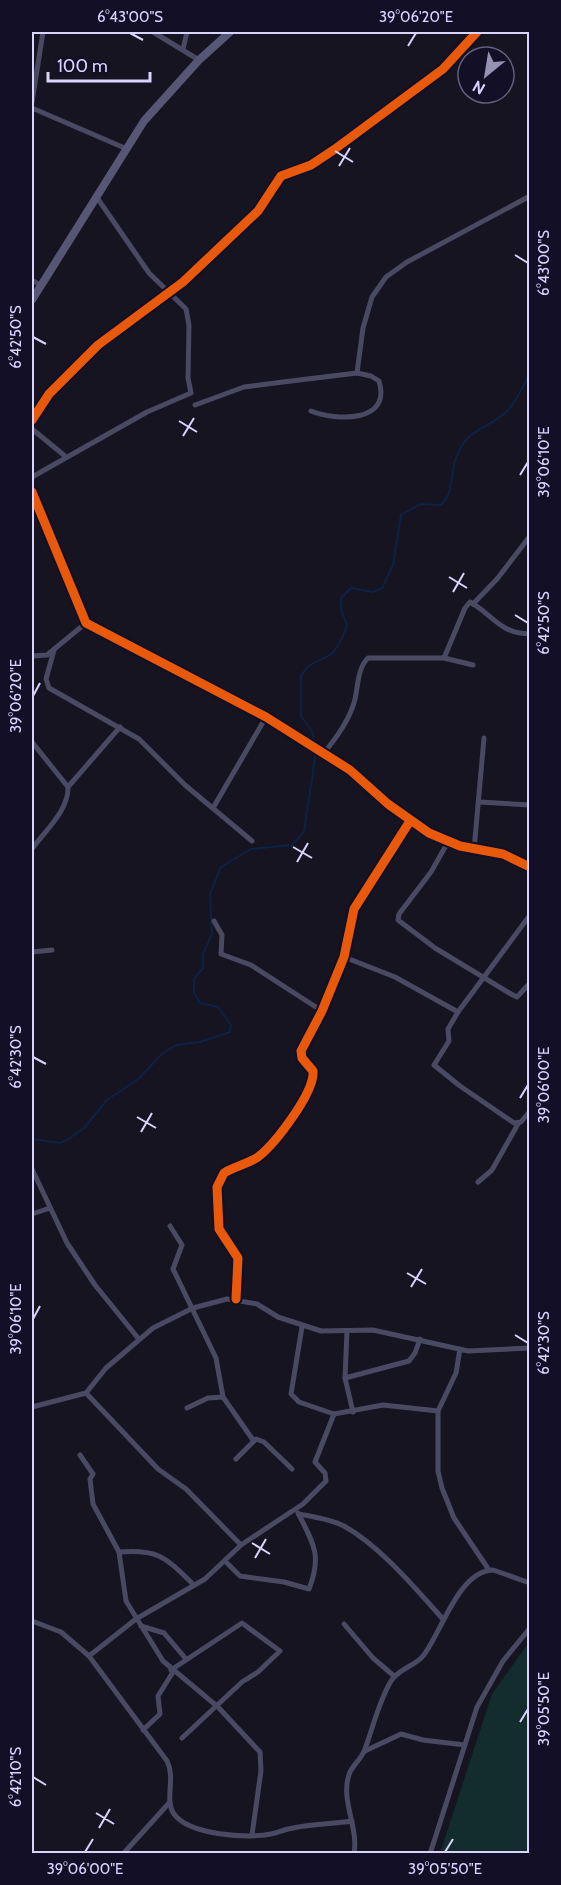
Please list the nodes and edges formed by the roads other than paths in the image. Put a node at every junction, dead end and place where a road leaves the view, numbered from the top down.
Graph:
1 (43, 32) edge
2 (153, 32) edge
3 (187, 32) edge
4 (230, 32) edge
5 (477, 32) edge
6 (183, 50) junction
7 (199, 60) junction
8 (32, 102) edge
9 (32, 108) edge
10 (127, 150) junction
11 (530, 196) edge
12 (98, 199) junction
13 (32, 280) edge
14 (40, 285) junction
15 (169, 293) junction
16 (32, 300) edge
17 (357, 373) junction
18 (195, 405) dead end
19 (311, 411) dead end
20 (32, 420) edge
21 (32, 429) edge
22 (65, 456) junction
23 (32, 477) edge
24 (32, 492) edge
25 (530, 536) edge
26 (473, 604) junction
27 (86, 623) junction
28 (530, 634) edge
29 (54, 650) junction
30 (32, 656) edge
31 (444, 658) junction
32 (472, 665) dead end
33 (266, 717) junction
34 (120, 726) junction
35 (484, 738) dead end
36 (32, 742) edge
37 (323, 752) junction
38 (68, 787) junction
39 (479, 802) junction
40 (530, 805) edge
41 (213, 808) junction
42 (410, 821) junction
43 (252, 841) dead end
44 (448, 842) junction
45 (32, 849) edge
46 (474, 850) junction
47 (530, 867) edge
48 (530, 915) edge
49 (214, 921) dead end
50 (52, 950) dead end
51 (32, 952) edge
52 (344, 957) junction
53 (484, 976) junction
54 (530, 983) edge
55 (322, 1011) junction
56 (458, 1012) junction
57 (530, 1111) edge
58 (518, 1124) junction
59 (32, 1168) edge
60 (478, 1182) dead end
61 (50, 1208) junction
62 (32, 1214) edge
63 (170, 1226) dead end
64 (236, 1299) junction
65 (193, 1308) junction
66 (302, 1327) junction
67 (346, 1331) junction
68 (138, 1338) junction
69 (420, 1339) junction
70 (530, 1348) edge
71 (460, 1349) junction
72 (345, 1378) junction
73 (86, 1394) junction
74 (224, 1397) junction
75 (32, 1407) edge
76 (187, 1408) dead end
77 (438, 1411) junction
78 (353, 1412) junction
79 (334, 1414) junction
80 (254, 1440) junction
81 (81, 1455) dead end
82 (236, 1459) dead end
83 (292, 1469) dead end
84 (297, 1512) junction
85 (241, 1545) junction
86 (119, 1552) junction
87 (226, 1562) junction
88 (489, 1570) junction
89 (530, 1583) edge
90 (194, 1585) junction
91 (442, 1618) junction
92 (136, 1619) junction
93 (32, 1621) edge
94 (344, 1624) dead end
95 (141, 1626) junction
96 (530, 1628) edge
97 (89, 1656) junction
98 (186, 1659) junction
99 (172, 1671) junction
100 (394, 1676) junction
101 (218, 1707) junction
102 (143, 1730) junction
103 (182, 1738) dead end
104 (465, 1745) junction
105 (365, 1751) junction
106 (169, 1803) junction
107 (352, 1821) junction
108 (252, 1835) junction
109 (123, 1854) edge
110 (354, 1854) edge
111 (430, 1854) edge

1 - 8 street
2 - 6 street
3 - 6 street
4 - 7 street
5 - 15 street
6 - 7 street
7 - 10 street
9 - 10 street
10 - 12 street
11 - 17 street
12 - 14 street
12 - 15 street
13 - 14 street
14 - 16 street
15 - 20 street
15 - 22 street
17 - 18 street
17 - 19 street
21 - 22 street
22 - 23 street
24 - 27 street
25 - 26 street
26 - 28 street
26 - 31 street
27 - 29 street
27 - 33 street
29 - 30 street
29 - 34 street
31 - 32 street
31 - 37 street
33 - 37 street
33 - 41 street
34 - 38 street
34 - 41 street
35 - 39 street
36 - 38 street
37 - 42 street
38 - 45 street
39 - 40 street
39 - 46 street
41 - 43 street
42 - 44 street
42 - 52 street
44 - 46 street
44 - 53 street
46 - 47 street
48 - 53 street
49 - 55 street
50 - 51 street
52 - 55 street
52 - 56 street
53 - 54 street
53 - 56 street
55 - 64 street
56 - 58 street
57 - 58 street
58 - 60 street
59 - 61 street
61 - 62 street
61 - 68 street
63 - 65 street
64 - 65 street
64 - 66 street
65 - 68 street
65 - 74 street
66 - 67 street
66 - 79 street
67 - 69 street
67 - 72 street
68 - 73 street
69 - 71 street
69 - 72 street
70 - 71 street
71 - 77 street
72 - 78 street
73 - 75 street
73 - 85 street
74 - 76 street
74 - 80 street
77 - 78 street
77 - 88 street
78 - 79 street
79 - 84 street
80 - 82 street
80 - 83 street
81 - 86 street
84 - 85 street
84 - 87 street
84 - 91 street
85 - 87 street
86 - 90 street
86 - 92 street
87 - 90 street
88 - 89 street
88 - 91 street
90 - 92 street
91 - 100 street
92 - 95 street
92 - 97 street
93 - 97 street
94 - 100 street
95 - 98 street
95 - 99 street
96 - 104 street
97 - 102 street
98 - 99 street
98 - 101 street
99 - 101 street
99 - 102 street
100 - 105 street
101 - 103 street
101 - 108 street
102 - 106 street
104 - 105 street
104 - 111 street
105 - 107 street
106 - 108 street
106 - 109 street
107 - 108 street
107 - 110 street

